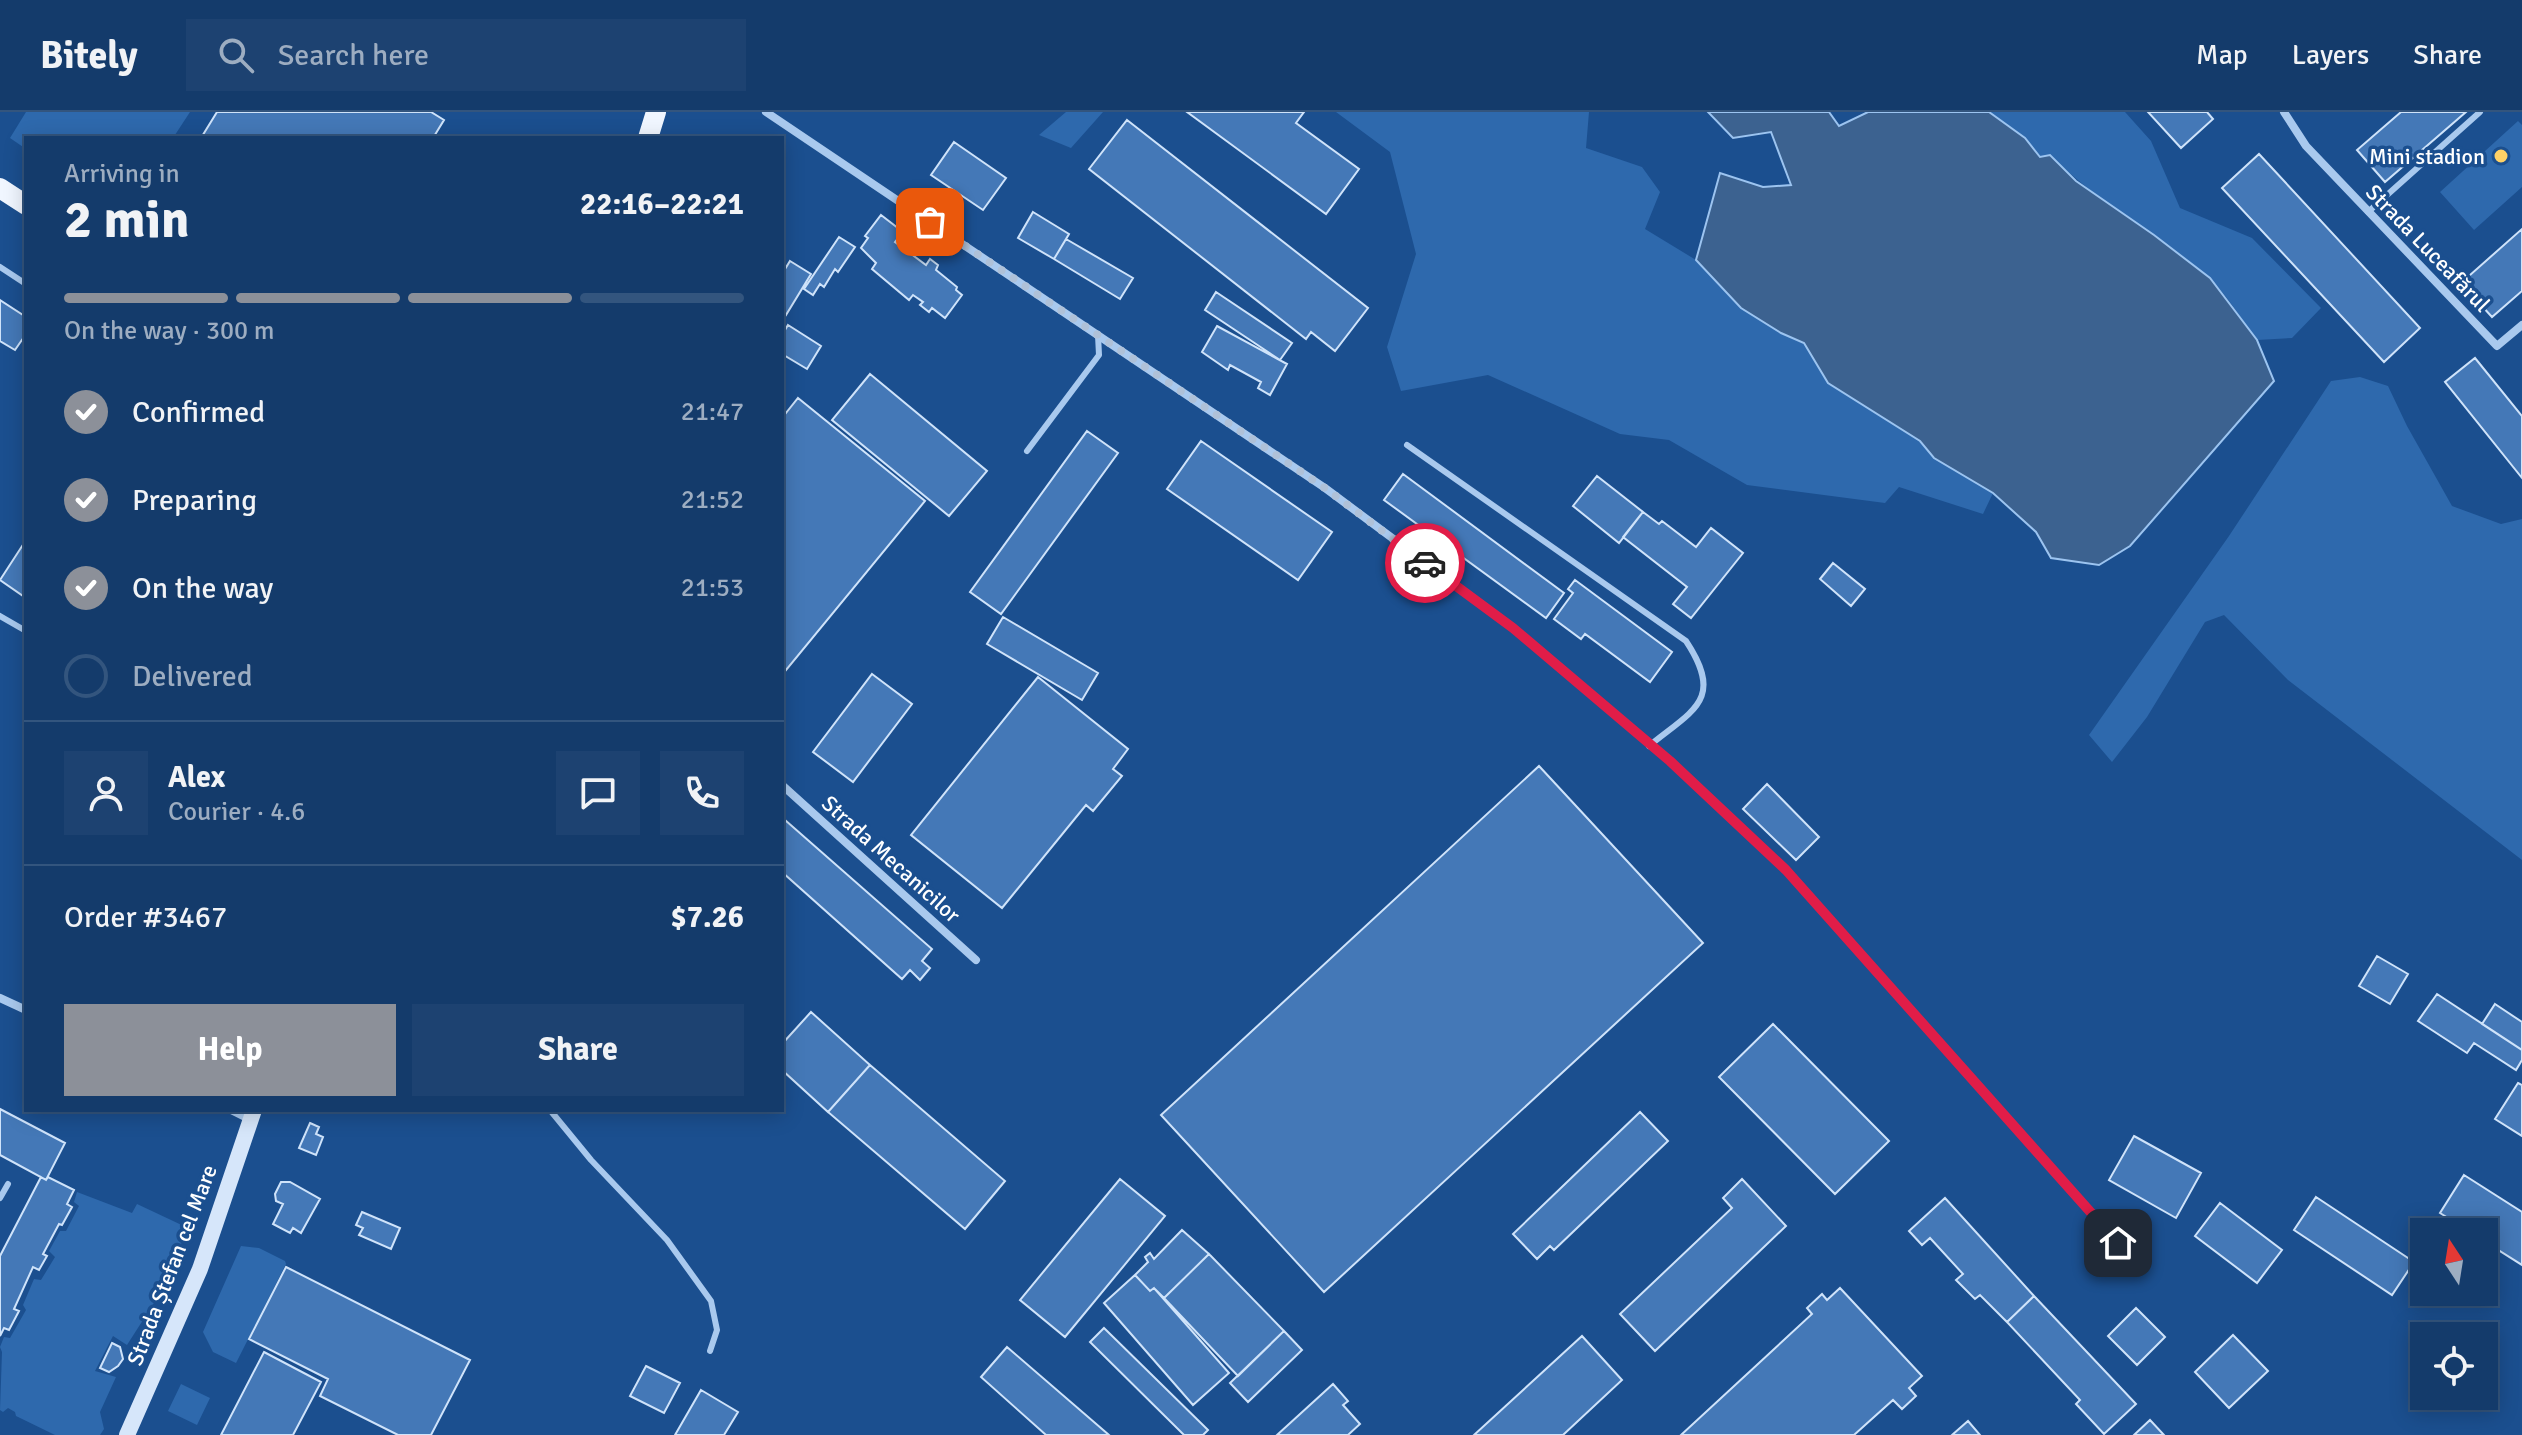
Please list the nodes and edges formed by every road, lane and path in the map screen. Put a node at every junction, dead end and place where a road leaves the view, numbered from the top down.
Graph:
1 (656, 112) edge
2 (766, 112) edge
3 (2284, 112) edge
4 (2480, 112) edge
5 (649, 136) edge
6 (0, 188) edge
7 (24, 204) edge
8 (2368, 212) junction
9 (0, 267) edge
10 (24, 283) edge
11 (2522, 325) edge
12 (1098, 335) junction
13 (1407, 445) dead end
14 (1027, 451) dead end
15 (0, 616) edge
16 (24, 630) edge
17 (1649, 746) junction
18 (784, 787) edge
19 (976, 960) dead end
20 (0, 998) edge
21 (24, 1009) edge
22 (552, 1112) edge
23 (252, 1115) edge
24 (8, 1184) dead end
25 (0, 1198) edge
26 (2118, 1243) dead end
27 (710, 1351) dead end
28 (127, 1435) edge

1 - 5 main road
2 - 12 street
3 - 8 street, Strada Luceafărul
4 - 8 lane
6 - 7 main road
8 - 11 street, Strada Luceafărul
9 - 10 lane
12 - 14 lane
12 - 17 street
13 - 17 lane
15 - 16 lane
17 - 26 street
18 - 19 street, Strada Mecanicilor
20 - 21 street
22 - 27 lane
23 - 28 main road, Strada Ștefan cel Mare
24 - 25 lane

